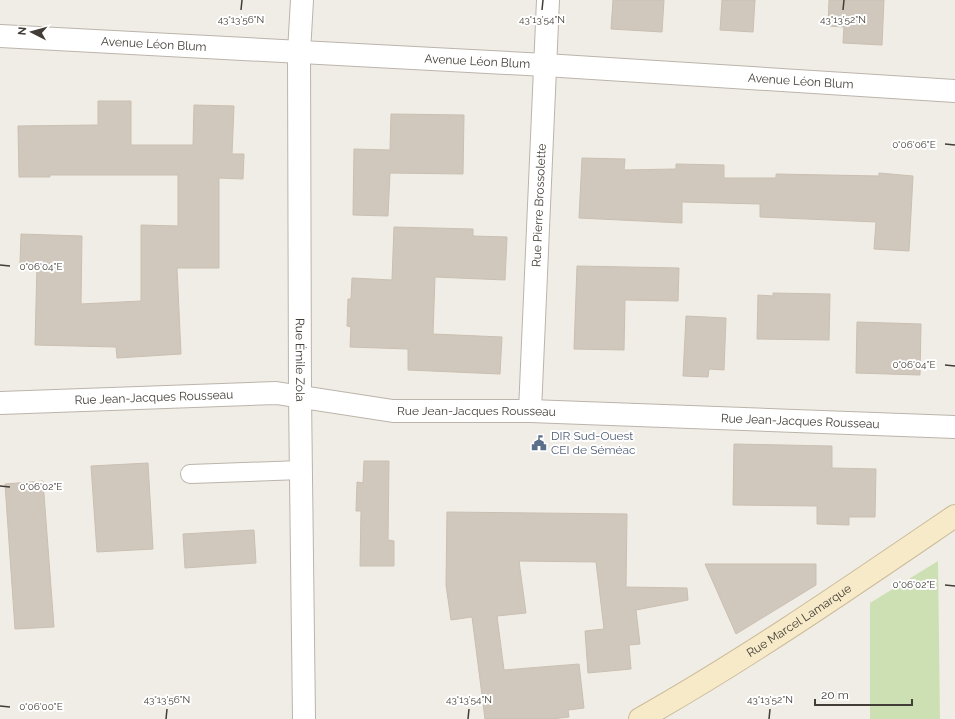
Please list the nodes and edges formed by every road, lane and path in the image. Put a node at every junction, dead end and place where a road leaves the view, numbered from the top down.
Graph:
1 (302, 0) edge
2 (548, 0) edge
3 (0, 36) edge
4 (299, 52) junction
5 (545, 64) junction
6 (955, 91) edge
7 (300, 396) junction
8 (0, 403) edge
9 (530, 411) junction
10 (955, 427) edge
11 (300, 470) junction
12 (190, 474) dead end
13 (955, 516) edge
14 (304, 719) edge
15 (640, 719) edge

1 - 4 street, Rue Émile Zola
2 - 5 street, Rue Pierre Brossolette
3 - 4 street, Avenue Léon Blum
4 - 5 street, Avenue Léon Blum
4 - 7 street, Rue Émile Zola
5 - 6 street, Avenue Léon Blum
5 - 9 street, Rue Pierre Brossolette
7 - 8 street, Rue Jean-Jacques Rousseau
7 - 9 street, Rue Jean-Jacques Rousseau
7 - 11 street, Rue Émile Zola
9 - 10 street, Rue Jean-Jacques Rousseau
11 - 12 lane
11 - 14 street, Rue Émile Zola
13 - 15 street, Rue Marcel Lamarque

